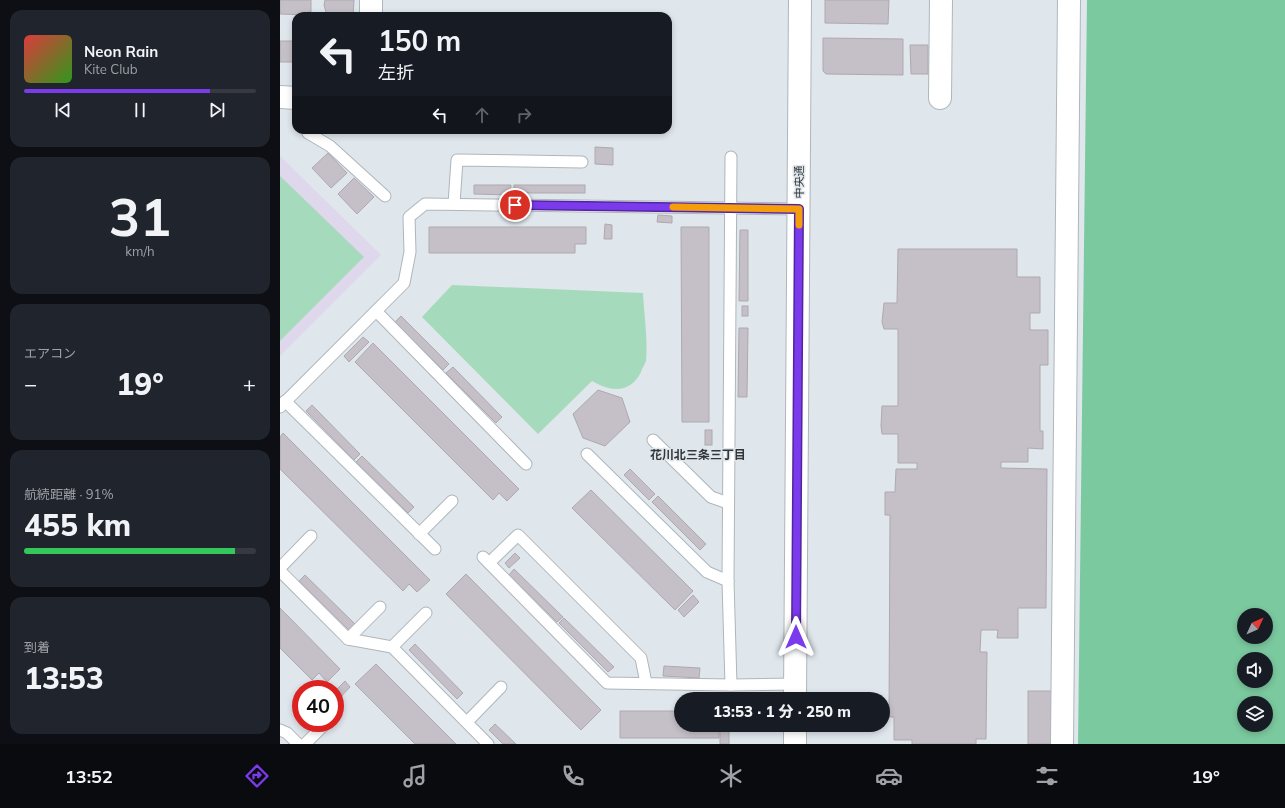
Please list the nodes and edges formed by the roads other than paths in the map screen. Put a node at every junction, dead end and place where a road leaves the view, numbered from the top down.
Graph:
1 (371, 0) edge
2 (800, 0) edge
3 (941, 0) edge
4 (1068, 0) edge
5 (371, 12) edge
6 (280, 98) edge
7 (292, 98) edge
8 (940, 98) dead end
9 (310, 134) edge
10 (730, 157) dead end
11 (582, 162) dead end
12 (385, 196) dead end
13 (454, 204) junction
14 (730, 208) junction
15 (799, 209) junction
16 (376, 311) junction
17 (283, 404) edge
18 (653, 440) dead end
19 (587, 454) dead end
20 (526, 464) dead end
21 (452, 501) dead end
22 (728, 504) junction
23 (419, 534) junction
24 (311, 536) dead end
25 (434, 549) dead end
26 (280, 568) edge
27 (280, 571) edge
28 (728, 581) junction
29 (380, 607) dead end
30 (426, 613) dead end
31 (348, 640) junction
32 (392, 647) junction
33 (646, 683) junction
34 (731, 685) junction
35 (501, 687) dead end
36 (796, 692) edge
37 (467, 722) junction
38 (280, 730) edge
39 (317, 732) edge
40 (795, 732) edge
41 (298, 744) edge
42 (305, 744) edge
43 (488, 744) edge
44 (795, 744) edge
45 (1062, 744) edge

1 - 5 street
2 - 15 street, 中央通
3 - 8 street
4 - 45 street
6 - 7 street
9 - 12 lane
10 - 14 lane
11 - 13 lane
13 - 14 lane
13 - 16 lane
14 - 15 lane
14 - 22 lane
15 - 36 street, 中央通
16 - 17 lane
16 - 20 lane
17 - 23 lane
18 - 22 lane
19 - 28 lane
21 - 23 lane
22 - 28 lane
23 - 25 lane
24 - 26 lane
27 - 31 lane
28 - 34 lane
29 - 31 lane
30 - 32 lane
31 - 32 lane
32 - 37 lane
33 - 33 lane
33 - 34 lane
34 - 36 lane
35 - 37 lane
37 - 43 lane
38 - 41 lane
39 - 42 lane
40 - 44 street

